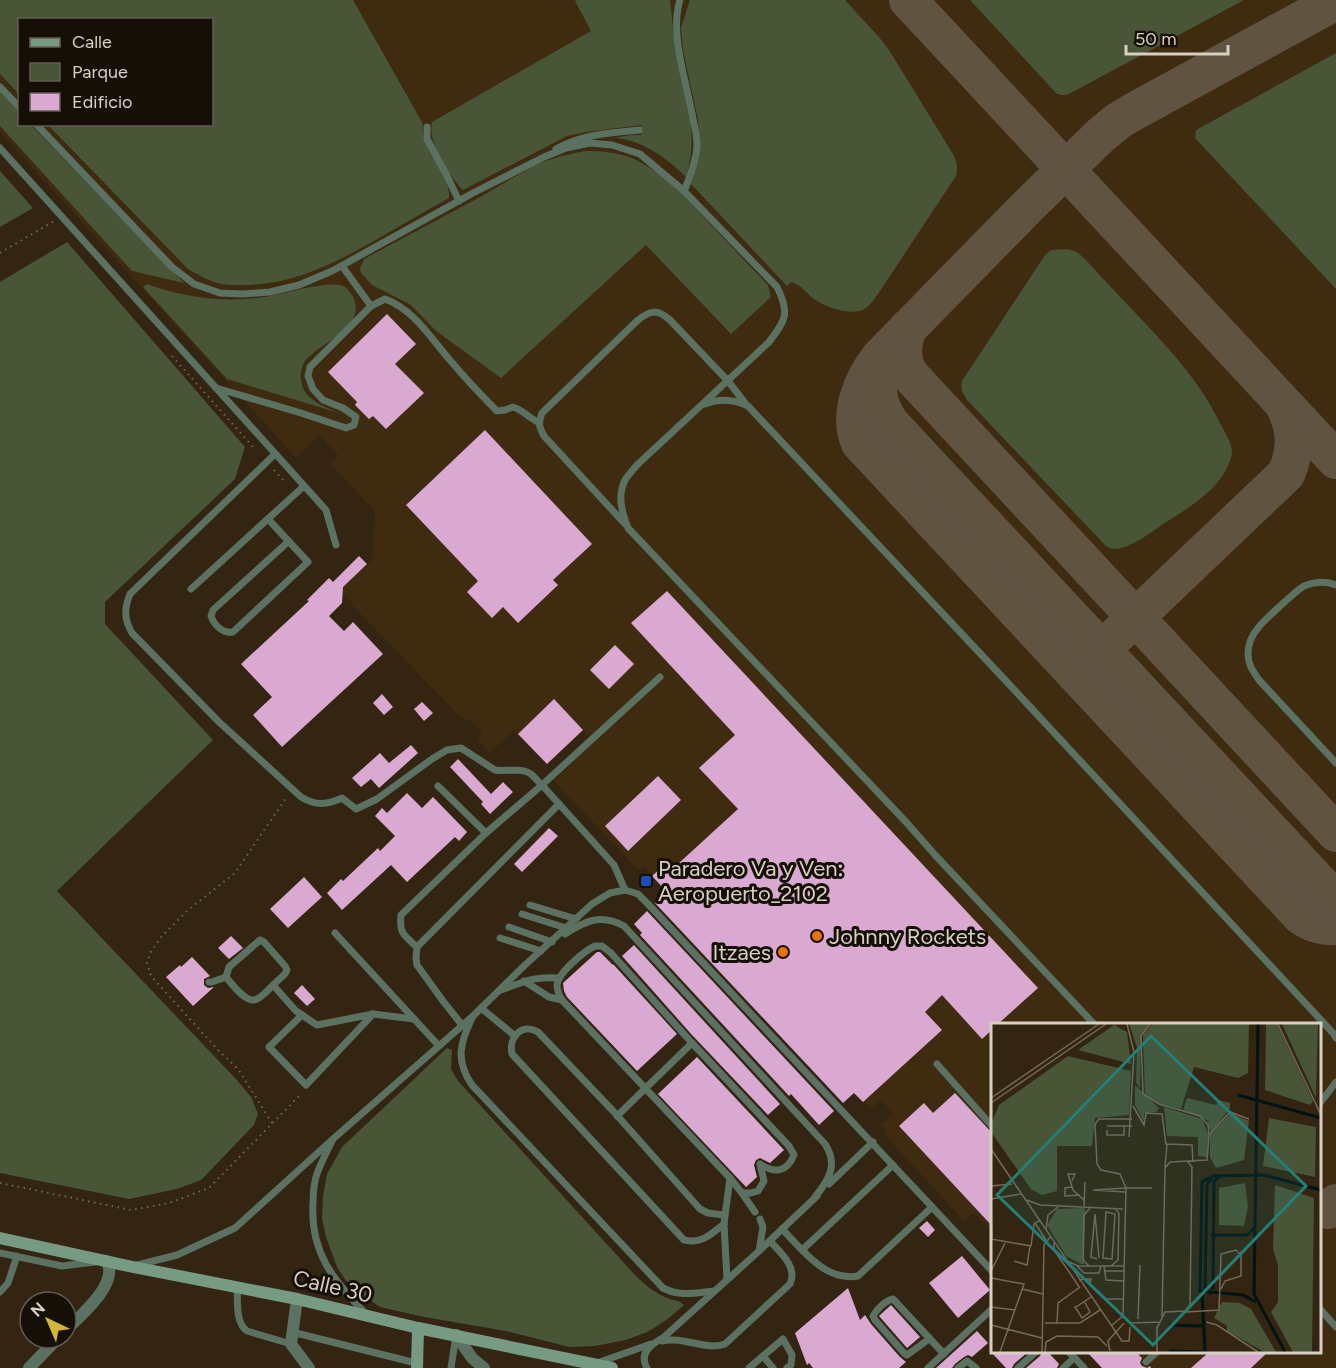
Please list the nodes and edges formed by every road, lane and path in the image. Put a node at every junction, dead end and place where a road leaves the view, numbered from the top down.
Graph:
1 (680, 0) edge
2 (0, 87) edge
3 (18, 106) edge
4 (38, 126) edge
5 (427, 126) dead end
6 (639, 130) dead end
7 (0, 148) edge
8 (544, 157) junction
9 (684, 191) junction
10 (459, 201) junction
11 (61, 216) junction
12 (0, 253) edge
13 (342, 266) junction
14 (371, 306) junction
15 (728, 381) junction
16 (216, 388) junction
17 (703, 405) junction
18 (748, 406) junction
19 (538, 422) junction
20 (275, 454) junction
21 (272, 468) dead end
22 (285, 482) dead end
23 (304, 486) junction
24 (268, 519) junction
25 (628, 528) junction
26 (289, 541) junction
27 (336, 545) dead end
28 (1336, 585) edge
29 (191, 589) dead end
30 (660, 677) dead end
31 (1336, 763) edge
32 (542, 785) junction
33 (438, 786) dead end
34 (292, 789) junction
35 (559, 804) junction
36 (486, 833) junction
37 (626, 890) junction
38 (531, 905) dead end
39 (522, 914) dead end
40 (576, 919) junction
41 (509, 927) dead end
42 (566, 928) junction
43 (335, 933) dead end
44 (500, 938) dead end
45 (550, 943) junction
46 (417, 947) junction
47 (541, 951) junction
48 (226, 977) junction
49 (559, 978) junction
50 (524, 981) junction
51 (209, 982) dead end
52 (273, 986) junction
53 (498, 992) junction
54 (562, 999) junction
55 (481, 1008) junction
56 (373, 1014) junction
57 (302, 1015) junction
58 (473, 1016) junction
59 (414, 1019) junction
60 (1093, 1023) edge
61 (462, 1025) junction
62 (515, 1036) junction
63 (1336, 1038) edge
64 (692, 1043) junction
65 (439, 1046) junction
66 (937, 1064) dead end
67 (1336, 1082) edge
68 (306, 1085) junction
69 (1336, 1087) edge
70 (646, 1089) junction
71 (1322, 1100) edge
72 (617, 1116) junction
73 (984, 1116) junction
74 (991, 1117) edge
75 (272, 1123) junction
76 (991, 1124) edge
77 (333, 1138) junction
78 (873, 1143) junction
79 (893, 1165) junction
80 (730, 1178) junction
81 (0, 1183) edge
82 (742, 1193) junction
83 (815, 1197) junction
84 (932, 1207) junction
85 (755, 1212) dead end
86 (724, 1215) junction
87 (760, 1219) dead end
88 (724, 1224) junction
89 (782, 1229) junction
90 (0, 1238) edge
91 (770, 1241) junction
92 (802, 1250) junction
93 (759, 1251) junction
94 (0, 1253) edge
95 (17, 1256) junction
96 (106, 1261) junction
97 (133, 1267) junction
98 (991, 1269) edge
99 (727, 1279) junction
100 (237, 1287) junction
101 (714, 1291) junction
102 (0, 1292) edge
103 (297, 1299) junction
104 (1321, 1310) edge
105 (991, 1311) edge
106 (367, 1315) junction
107 (78, 1317) edge
108 (1336, 1327) edge
109 (418, 1328) junction
110 (456, 1335) junction
111 (292, 1338) junction
112 (929, 1339) junction
113 (654, 1343) junction
114 (46, 1350) edge
115 (1035, 1353) edge
116 (1070, 1353) edge
117 (1155, 1353) edge
118 (944, 1354) junction
119 (763, 1356) junction
120 (1074, 1358) junction
121 (1146, 1362) dead end
122 (417, 1366) edge
123 (594, 1366) edge
124 (29, 1368) edge
125 (309, 1368) edge
126 (451, 1368) edge
127 (484, 1368) edge
128 (612, 1368) edge
129 (647, 1368) edge
130 (749, 1368) edge
131 (773, 1368) edge
132 (787, 1368) edge
133 (928, 1368) edge
134 (958, 1368) edge
135 (976, 1368) edge
136 (1018, 1368) edge
137 (1063, 1368) edge
138 (1084, 1368) edge

1 - 9 lane
2 - 3 lane
4 - 13 lane
5 - 10 lane
6 - 8 lane
7 - 11 lane
8 - 9 lane
8 - 10 lane
9 - 15 lane
10 - 13 lane
11 - 12 path
11 - 16 lane
13 - 14 lane
14 - 16 lane
14 - 19 lane
15 - 17 lane
15 - 18 lane
15 - 19 lane
16 - 20 lane
17 - 18 lane
17 - 25 lane
18 - 63 lane
19 - 25 lane
20 - 23 lane
20 - 34 lane
21 - 22 path
23 - 24 lane
23 - 27 lane
24 - 26 lane
24 - 29 lane
25 - 60 lane
26 - 26 lane
28 - 31 lane
30 - 32 lane
32 - 34 lane
32 - 35 lane
32 - 36 lane
33 - 36 lane
34 - 75 path
35 - 37 lane
35 - 46 lane
36 - 46 lane
37 - 40 lane
37 - 78 lane
38 - 40 lane
39 - 42 lane
40 - 42 lane
41 - 45 lane
42 - 45 lane
43 - 59 lane
44 - 47 lane
45 - 47 lane
45 - 83 lane
46 - 61 lane
47 - 53 lane
48 - 51 lane
48 - 52 lane
48 - 52 lane
49 - 50 lane
49 - 54 lane
49 - 64 lane
50 - 53 lane
50 - 54 lane
52 - 57 lane
53 - 55 lane
54 - 70 lane
55 - 58 lane
55 - 62 lane
56 - 57 lane
56 - 59 lane
56 - 68 lane
57 - 68 lane
58 - 61 lane
58 - 101 lane
59 - 65 lane
61 - 65 lane
62 - 72 lane
62 - 88 lane
64 - 70 lane
64 - 82 lane
65 - 77 lane
66 - 73 lane
67 - 71 lane
68 - 75 path
69 - 71 lane
70 - 72 lane
70 - 80 lane
72 - 86 lane
73 - 74 lane
73 - 76 lane
75 - 81 path
77 - 97 lane
77 - 106 lane
78 - 79 lane
78 - 83 lane
79 - 84 lane
79 - 92 lane
80 - 82 lane
80 - 86 lane
82 - 85 lane
83 - 89 lane
84 - 92 lane
84 - 98 lane
86 - 88 lane
87 - 93 lane
88 - 99 lane
89 - 91 lane
89 - 92 lane
90 - 96 street, Calle 30
91 - 93 lane
91 - 113 lane
93 - 99 lane
94 - 95 lane
95 - 96 lane
95 - 102 lane
96 - 97 street, Calle 30
96 - 107 street
97 - 100 street, Calle 30
99 - 101 lane
100 - 103 street, Calle 30
100 - 111 lane
101 - 113 lane
103 - 106 street, Calle 30
103 - 111 street
104 - 108 lane
105 - 118 lane
106 - 109 street, Calle 30
109 - 110 street, Calle 30
109 - 122 street
110 - 123 street, Calle 30
110 - 126 lane
110 - 127 street
111 - 122 lane
111 - 125 street
112 - 112 lane
112 - 118 lane
113 - 123 lane
113 - 129 lane
114 - 124 street
115 - 136 lane
116 - 120 lane
117 - 121 lane
118 - 133 lane
119 - 130 lane
119 - 131 lane
119 - 132 lane
120 - 137 lane
120 - 138 lane
123 - 128 street, Calle 30
134 - 135 lane

